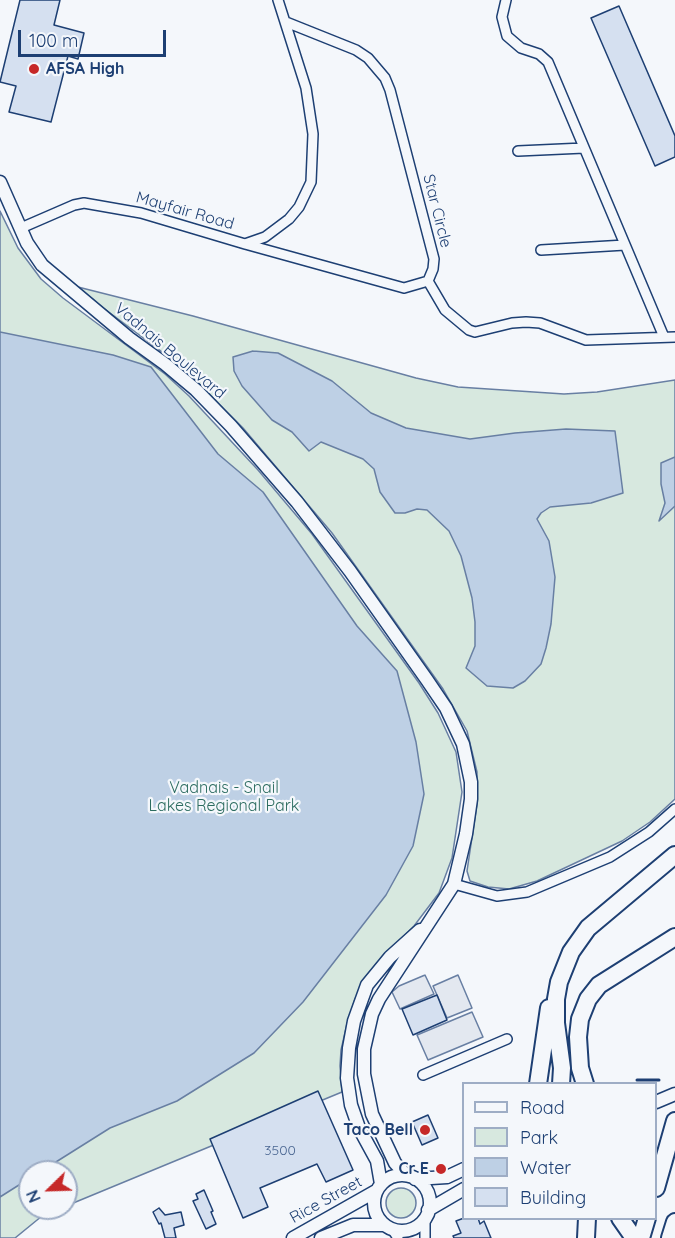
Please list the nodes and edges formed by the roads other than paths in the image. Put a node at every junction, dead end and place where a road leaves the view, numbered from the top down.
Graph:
1 (278, 0) edge
2 (506, 0) edge
3 (286, 22) junction
4 (584, 148) junction
5 (518, 151) dead end
6 (0, 182) edge
7 (21, 228) junction
8 (245, 244) junction
9 (625, 245) junction
10 (541, 250) dead end
11 (428, 281) junction
12 (664, 337) junction
13 (675, 337) edge
14 (675, 809) edge
15 (675, 855) edge
16 (454, 884) junction
17 (428, 924) junction
18 (675, 937) edge
19 (571, 952) junction
20 (507, 1039) dead end
21 (423, 1075) dead end
22 (538, 1082) edge
23 (561, 1082) edge
24 (585, 1082) edge
25 (675, 1094) edge
26 (657, 1101) edge
27 (675, 1121) edge
28 (462, 1170) edge
29 (411, 1177) junction
30 (657, 1184) edge
31 (379, 1187) junction
32 (462, 1190) edge
33 (426, 1214) junction
34 (587, 1220) edge
35 (646, 1220) edge
36 (622, 1221) edge
37 (675, 1222) edge
38 (392, 1230) edge
39 (293, 1238) edge
40 (321, 1238) edge
41 (425, 1238) edge
42 (586, 1238) edge
43 (634, 1238) edge
44 (641, 1238) edge
45 (670, 1238) edge

1 - 3 street, Mayfair Road
2 - 4 street
3 - 8 street, Mayfair Road
3 - 11 street, Star Circle
4 - 5 street
4 - 9 street
6 - 7 street, Vadnais Boulevard
7 - 8 street, Mayfair Road
7 - 16 street, Vadnais Boulevard
8 - 11 street
9 - 10 street
9 - 12 street
11 - 12 street
12 - 13 street
14 - 16 street
15 - 19 highway
16 - 17 street, Vadnais Boulevard
17 - 29 street
17 - 31 street
18 - 24 highway
19 - 22 highway
19 - 23 highway
20 - 21 street
25 - 26 street
27 - 30 highway
28 - 29 street
29 - 31 street
29 - 33 street
31 - 38 street
31 - 39 street, Rice Street
32 - 33 street
33 - 38 street
33 - 41 street
34 - 42 highway
35 - 44 highway
36 - 43 highway
37 - 45 highway
38 - 40 street, Rice Street

